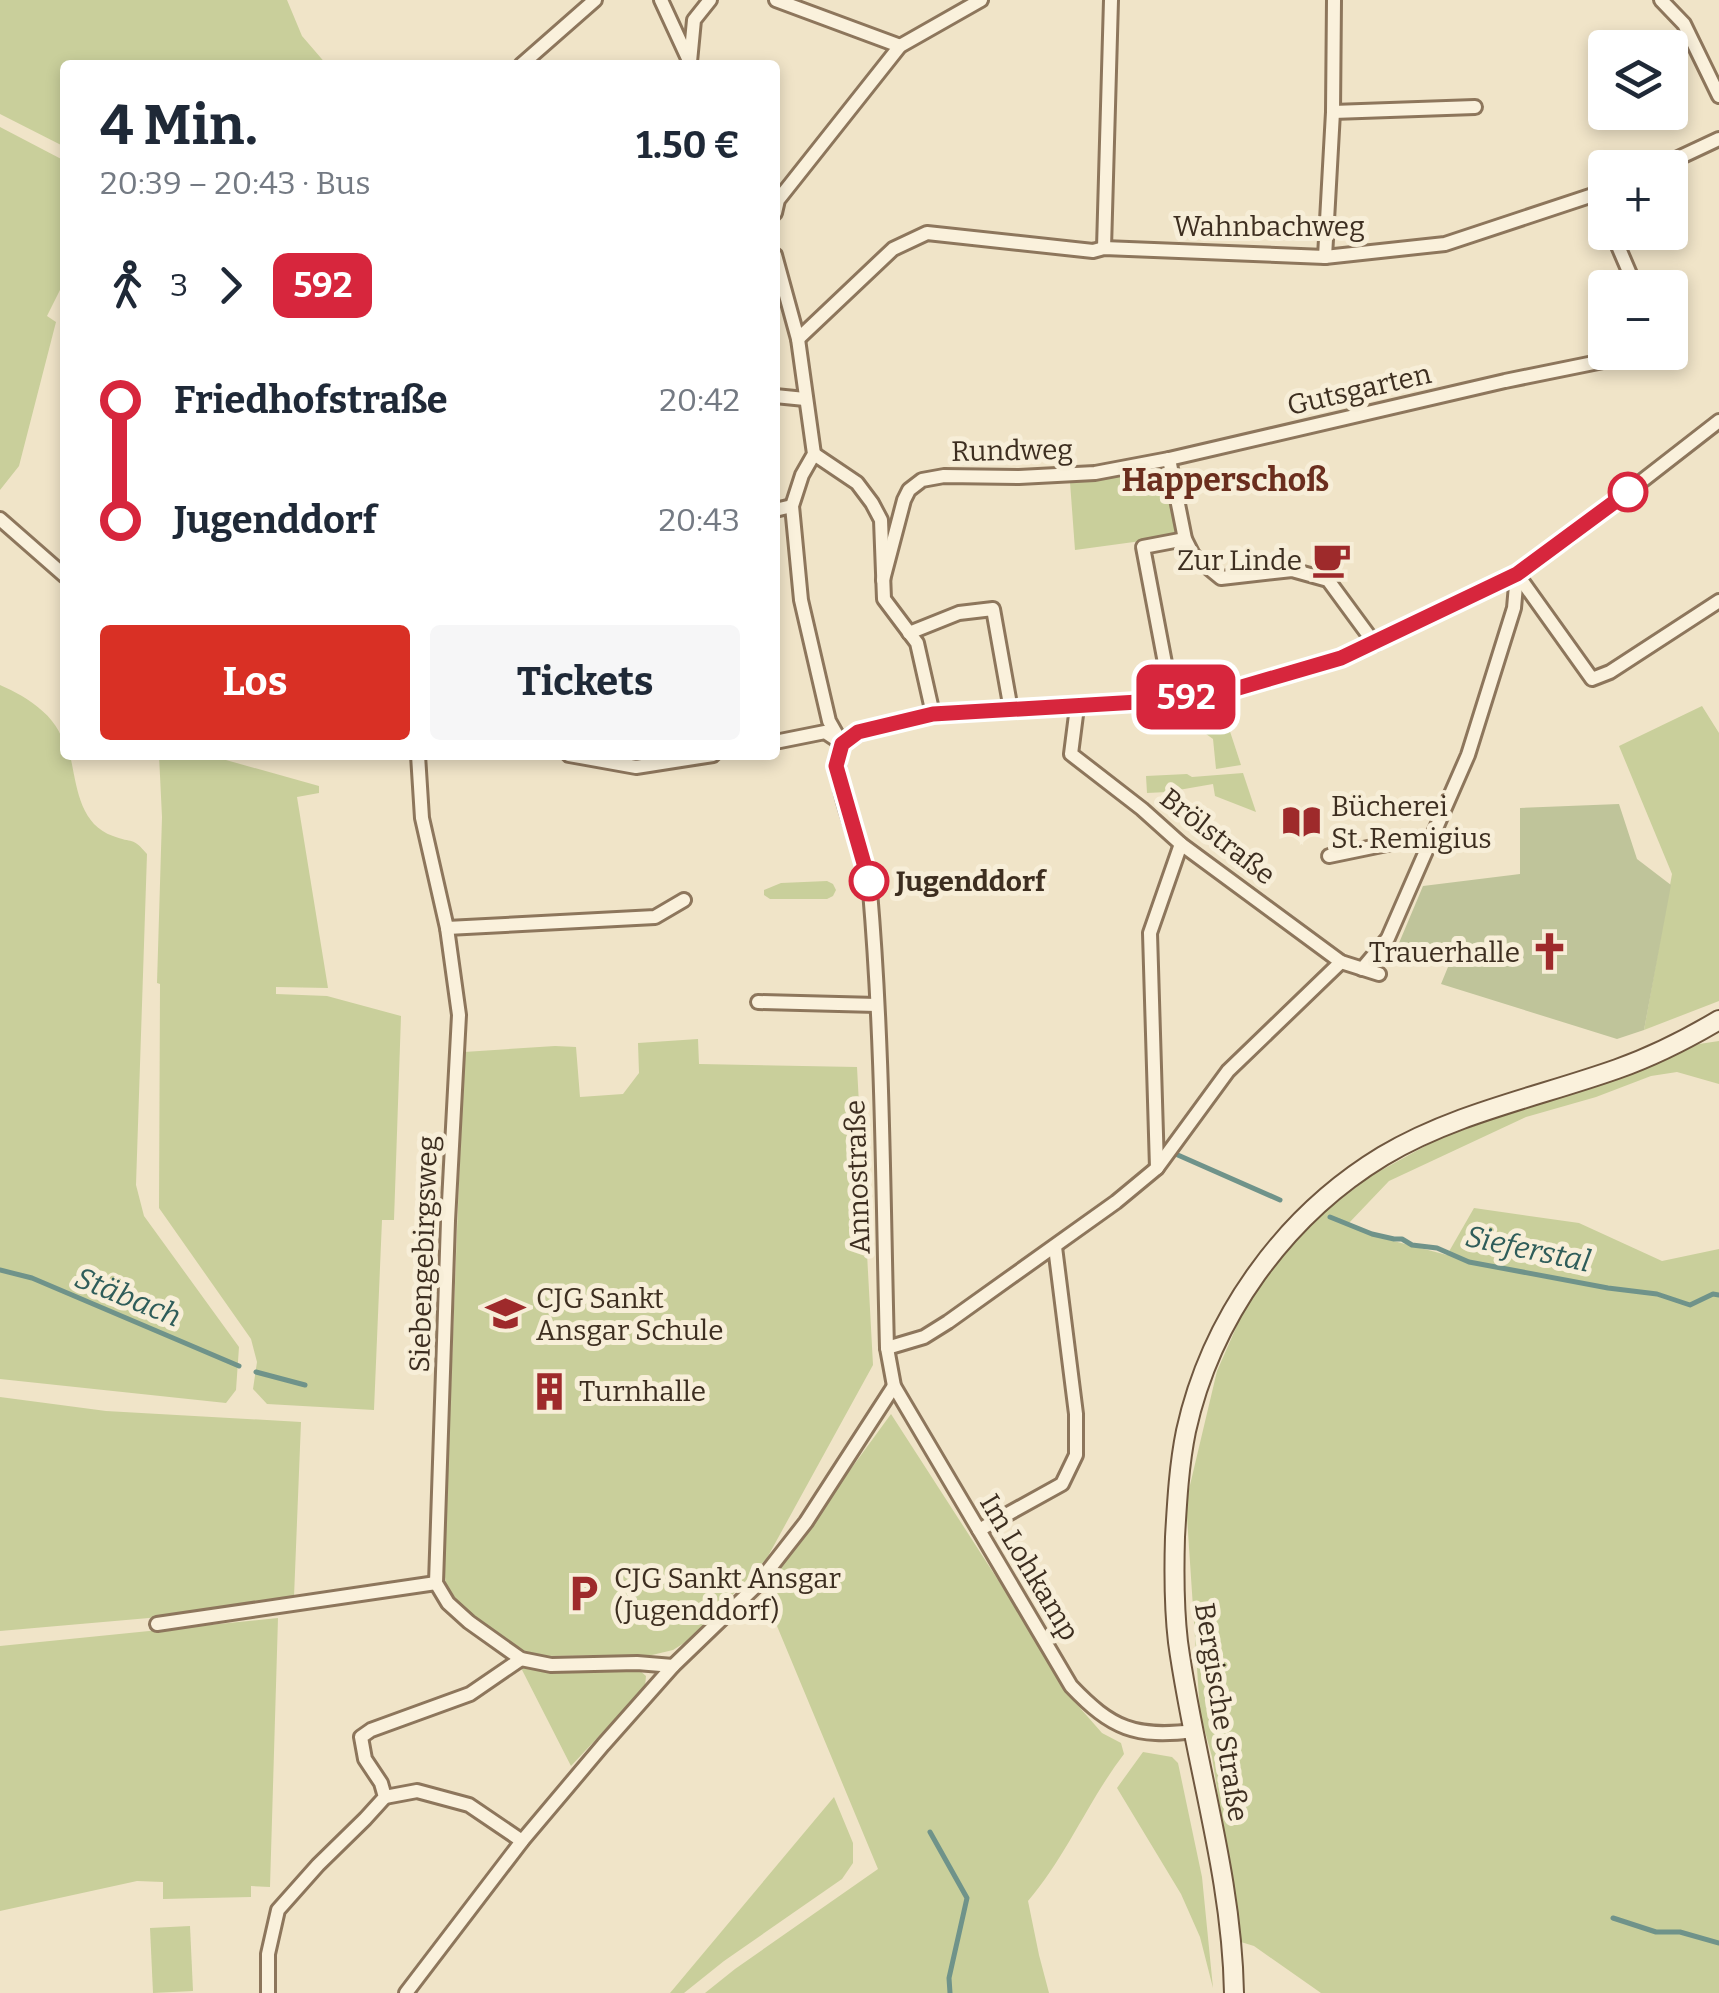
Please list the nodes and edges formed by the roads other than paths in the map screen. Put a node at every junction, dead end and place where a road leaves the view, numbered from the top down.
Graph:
1 (595, 0) edge
2 (660, 0) edge
3 (710, 0) edge
4 (776, 0) edge
5 (981, 0) edge
6 (1112, 0) edge
7 (1334, 0) edge
8 (1661, 0) edge
9 (900, 46) junction
10 (527, 60) edge
11 (688, 60) edge
12 (690, 60) edge
13 (1719, 96) edge
14 (1475, 107) dead end
15 (1333, 112) junction
16 (1719, 140) edge
17 (1688, 154) edge
18 (780, 197) edge
19 (1588, 197) edge
20 (1104, 248) junction
21 (1324, 257) junction
22 (780, 273) edge
23 (798, 339) junction
24 (1588, 364) edge
25 (780, 396) edge
26 (805, 399) junction
27 (1719, 421) edge
28 (814, 454) junction
29 (1170, 459) junction
30 (1095, 473) joint
31 (792, 506) junction
32 (780, 509) edge
33 (0, 518) edge
34 (1185, 539) junction
35 (60, 572) edge
36 (1517, 574) junction
37 (883, 580) junction
38 (1719, 601) edge
39 (909, 632) junction
40 (1374, 644) junction
41 (1172, 700) junction
42 (1076, 707) junction
43 (1011, 710) junction
44 (933, 714) junction
45 (780, 741) edge
46 (842, 744) junction
47 (418, 760) edge
48 (597, 760) edge
49 (681, 760) edge
50 (1431, 841) junction
51 (1181, 844) junction
52 (1330, 856) dead end
53 (684, 900) dead end
54 (447, 928) junction
55 (1341, 962) junction
56 (1362, 968) junction
57 (1379, 974) dead end
58 (758, 1002) dead end
59 (877, 1005) junction
60 (1719, 1020) edge
61 (1157, 1168) junction
62 (1055, 1247) junction
63 (887, 1348) junction
64 (894, 1386) junction
65 (979, 1530) junction
66 (436, 1584) junction
67 (157, 1624) dead end
68 (522, 1659) junction
69 (672, 1666) junction
70 (1194, 1731) junction
71 (385, 1797) junction
72 (522, 1841) junction
73 (268, 1993) edge
74 (406, 1993) edge
75 (1234, 1993) edge

1 - 10 street
2 - 11 street
3 - 12 street
4 - 9 street
5 - 9 street
6 - 20 street
7 - 15 street
8 - 13 street
9 - 18 street
14 - 15 street
15 - 21 street
16 - 17 street
19 - 21 street, Wahnbachweg
20 - 21 street, Wahnbachweg
20 - 23 street, Wahnbachweg
22 - 23 street
23 - 26 street
24 - 29 street, Gutsgarten
25 - 26 street
26 - 28 street
27 - 36 street
28 - 31 street
28 - 37 street
29 - 30 street, Gutsgarten
29 - 34 street
30 - 37 street, Rundweg
31 - 32 street
31 - 46 street, Annostraße
33 - 35 street
34 - 40 street
34 - 41 street
36 - 38 street
36 - 40 street
36 - 50 street
37 - 39 street
39 - 43 street
39 - 44 street
40 - 41 street
41 - 42 street
42 - 43 street
42 - 51 street, Brölstraße
43 - 44 street
44 - 46 street
45 - 46 street
46 - 59 street, Annostraße
47 - 54 street, Siebengebirgsweg
48 - 49 street
50 - 52 street
50 - 56 street
51 - 55 street, Brölstraße
51 - 61 street
53 - 54 street
54 - 66 street, Siebengebirgsweg
55 - 56 street, Brölstraße
55 - 61 street
56 - 57 street, Brölstraße
58 - 59 street
59 - 63 street, Annostraße
60 - 70 main road, Bergische Straße
61 - 62 street
62 - 63 street
62 - 65 street
63 - 64 street, Im Lohkamp
64 - 65 street, Im Lohkamp
64 - 69 street
65 - 70 street, Im Lohkamp
66 - 67 street
66 - 68 street
68 - 69 street
68 - 71 street
69 - 72 street
70 - 75 main road, Bergische Straße
71 - 72 street
71 - 73 street
72 - 74 street

